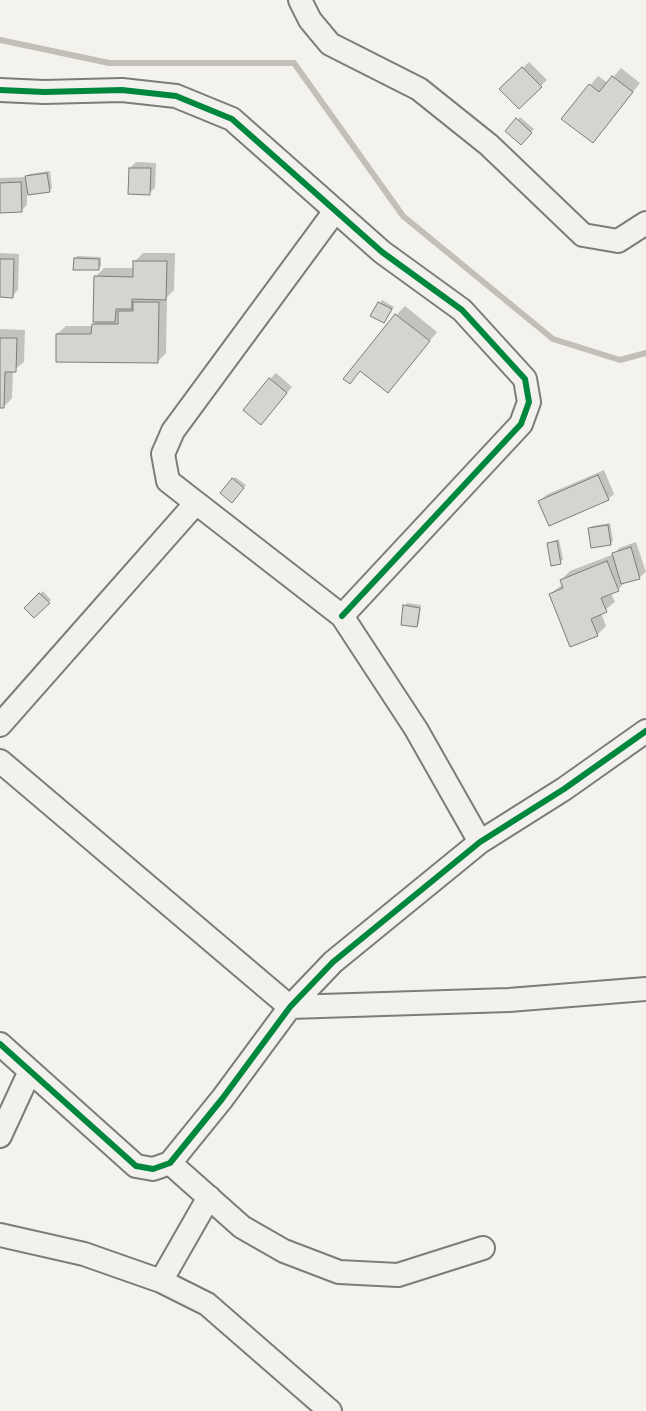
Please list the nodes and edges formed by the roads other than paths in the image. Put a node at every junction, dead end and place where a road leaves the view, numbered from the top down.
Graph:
1 (300, 0) edge
2 (0, 90) edge
3 (335, 211) junction
4 (646, 223) edge
5 (196, 503) junction
6 (342, 616) junction
7 (0, 725) edge
8 (646, 731) edge
9 (0, 761) edge
10 (480, 842) junction
11 (646, 989) edge
12 (290, 1007) junction
13 (0, 1044) edge
14 (30, 1071) junction
15 (0, 1136) edge
16 (170, 1163) junction
17 (209, 1197) junction
18 (0, 1236) edge
19 (483, 1248) dead end
20 (161, 1281) junction
21 (330, 1411) edge

1 - 4 street
2 - 3 street
3 - 5 street
3 - 6 street
5 - 6 street
5 - 7 street
6 - 10 street
8 - 10 street
9 - 12 street
10 - 12 street
11 - 12 street
12 - 16 street
13 - 14 street
14 - 15 street
14 - 16 street
16 - 17 street
17 - 19 street
17 - 20 street
18 - 20 street
20 - 21 street

